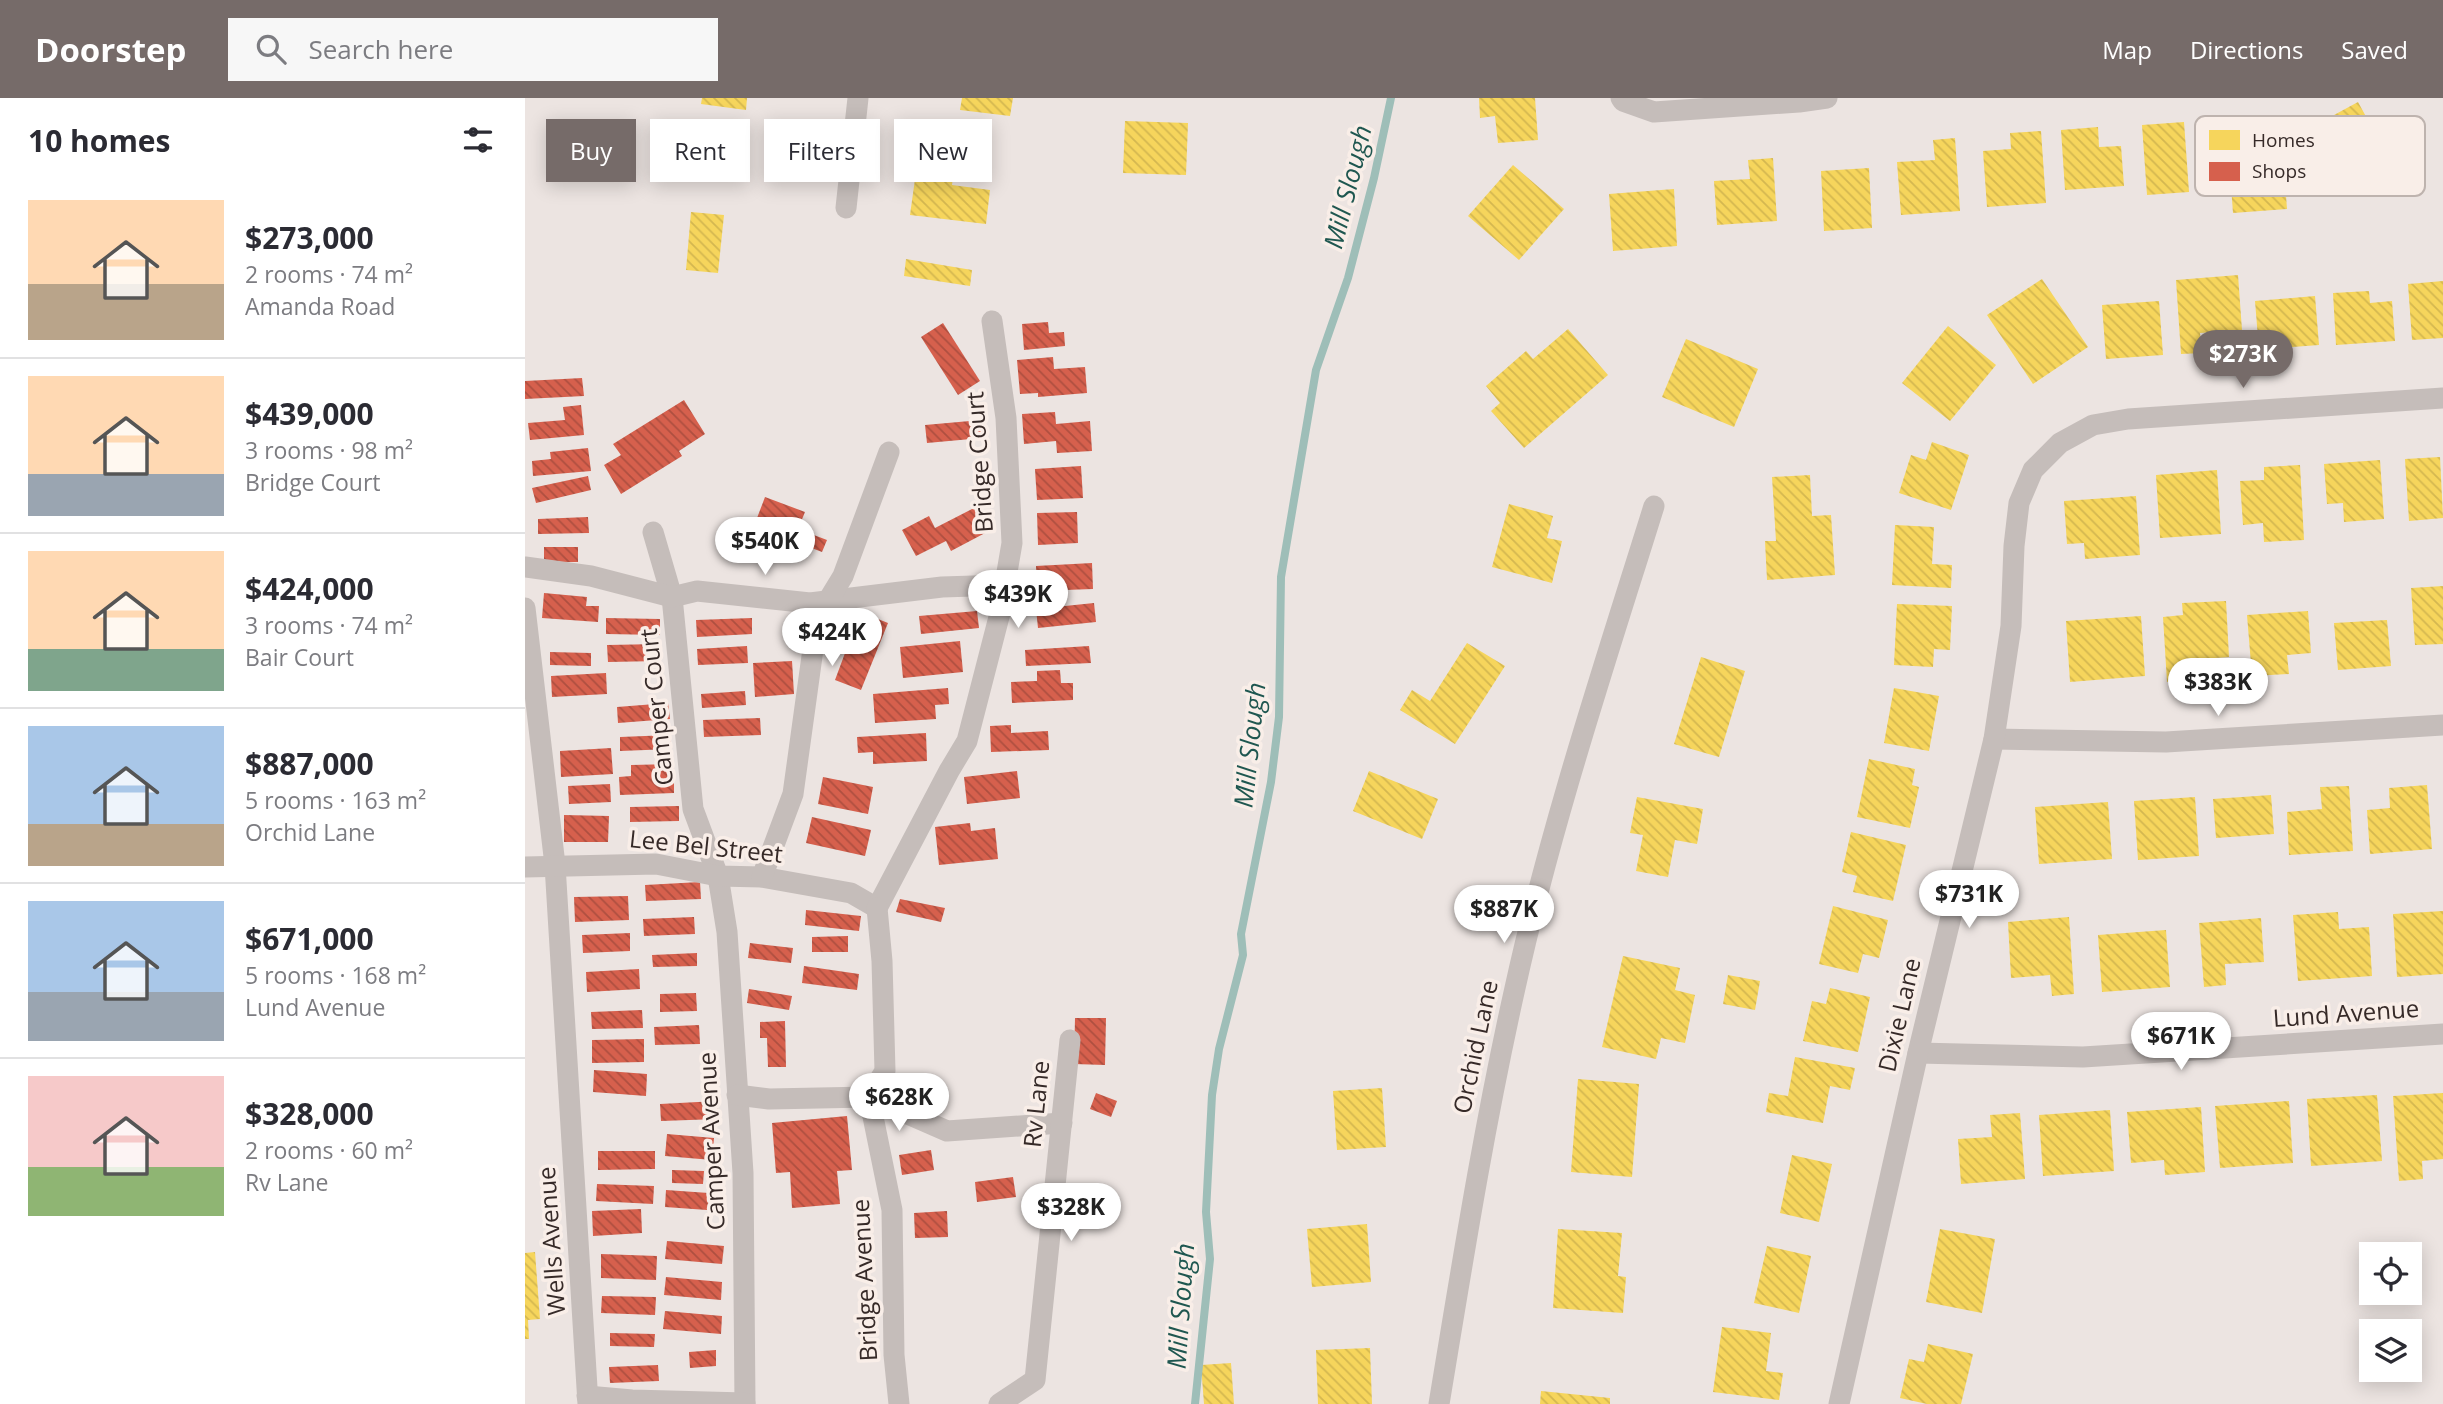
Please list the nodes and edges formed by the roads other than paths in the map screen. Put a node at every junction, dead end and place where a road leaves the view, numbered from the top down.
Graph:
1 (858, 98) edge
2 (1621, 98) edge
3 (1827, 98) edge
4 (846, 208) dead end
5 (992, 321) dead end
6 (2443, 398) edge
7 (889, 452) dead end
8 (1654, 506) dead end
9 (653, 532) dead end
10 (525, 567) edge
11 (1005, 585) junction
12 (672, 597) junction
13 (829, 599) junction
14 (525, 608) edge
15 (2443, 725) edge
16 (1994, 739) junction
17 (555, 865) junction
18 (525, 867) edge
19 (718, 876) junction
20 (762, 877) junction
21 (877, 908) junction
22 (2443, 1034) edge
23 (1070, 1040) dead end
24 (1918, 1053) junction
25 (737, 1095) junction
26 (869, 1097) junction
27 (1062, 1123) junction
28 (588, 1400) edge
29 (745, 1404) edge
30 (899, 1404) edge
31 (999, 1404) edge
32 (1439, 1404) edge
33 (1839, 1404) edge

1 - 4 street
2 - 3 street
5 - 11 street, Bridge Court
6 - 16 street, Dixie Lane
7 - 13 street
8 - 32 street, Orchid Lane
9 - 12 street, Camper Court
10 - 12 street
11 - 13 street
11 - 21 street, Bridge Court
12 - 13 street
12 - 19 street, Camper Court
13 - 20 street
14 - 17 street, Wells Avenue
15 - 16 street
16 - 24 street, Dixie Lane
17 - 18 street, Lee Bel Street
17 - 19 street, Lee Bel Street
17 - 28 street, Wells Avenue
19 - 20 street, Lee Bel Street
19 - 25 street, Camper Avenue
20 - 21 street, Lee Bel Street
21 - 26 street
22 - 24 street, Lund Avenue
23 - 27 street, Rv Lane
24 - 33 street, Dixie Lane
25 - 26 street
25 - 29 street, Camper Avenue
26 - 27 street
26 - 30 street, Bridge Avenue
27 - 31 street, Rv Lane
28 - 29 street

